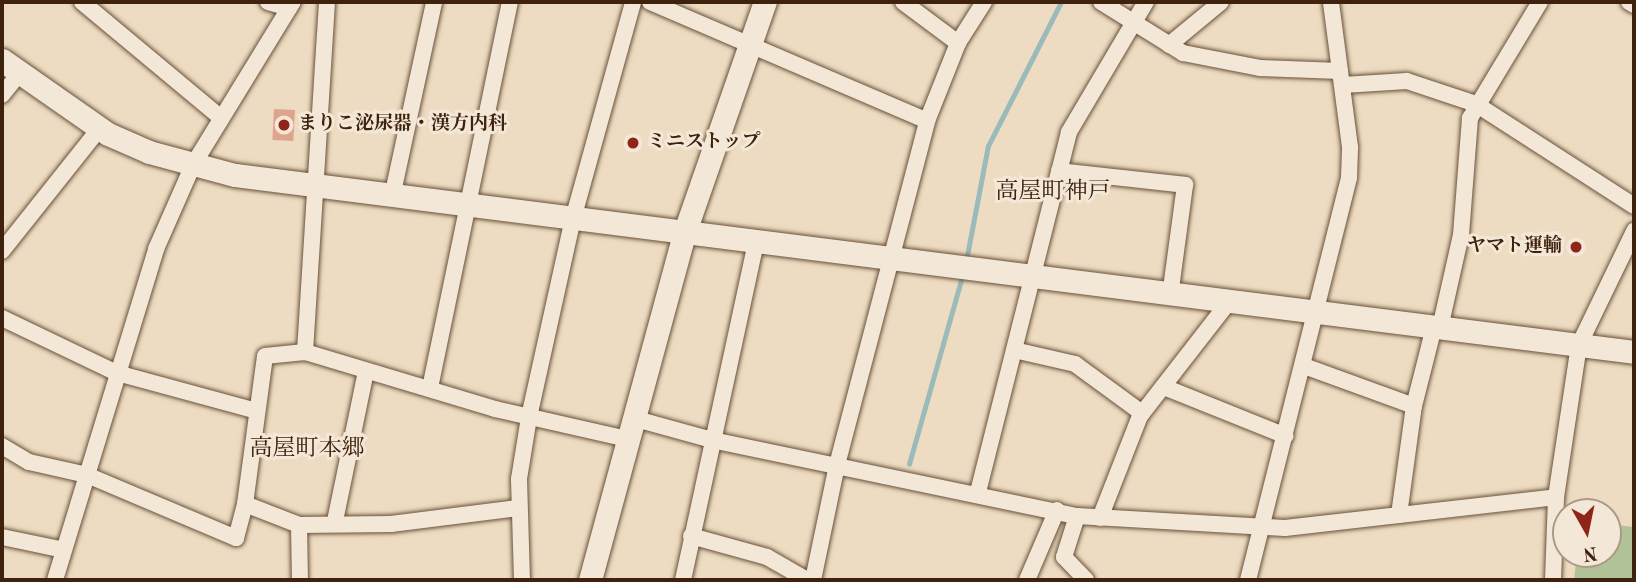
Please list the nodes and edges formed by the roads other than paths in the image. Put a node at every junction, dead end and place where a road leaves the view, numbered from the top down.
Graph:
1 (82, 2) edge
2 (268, 2) edge
3 (327, 2) edge
4 (433, 2) edge
5 (510, 2) edge
6 (633, 2) edge
7 (650, 2) edge
8 (765, 2) edge
9 (903, 2) edge
10 (984, 2) edge
11 (1101, 2) edge
12 (1146, 2) edge
13 (1221, 2) edge
14 (1331, 2) edge
15 (1540, 2) edge
16 (1629, 2) edge
17 (291, 5) edge
18 (1634, 5) edge
19 (1136, 24) junction
20 (958, 43) junction
21 (1169, 45) junction
22 (746, 46) junction
23 (10, 67) edge
24 (1342, 78) junction
25 (2, 95) edge
26 (1476, 104) junction
27 (221, 118) junction
28 (927, 121) junction
29 (99, 129) junction
30 (193, 165) junction
31 (1059, 171) junction
32 (317, 187) junction
33 (392, 197) junction
34 (1634, 206) edge
35 (467, 207) junction
36 (573, 219) junction
37 (8, 229) edge
38 (1634, 231) edge
39 (684, 234) junction
40 (756, 243) junction
41 (2, 251) edge
42 (890, 261) junction
43 (1033, 278) junction
44 (1170, 296) junction
45 (1228, 303) junction
46 (1317, 314) junction
47 (2, 318) edge
48 (1437, 328) junction
49 (1579, 345) junction
50 (1014, 350) junction
51 (305, 352) junction
52 (1634, 352) edge
53 (1304, 366) junction
54 (366, 371) junction
55 (117, 373) junction
56 (1164, 387) junction
57 (430, 388) junction
58 (1415, 406) junction
59 (257, 411) junction
60 (1142, 413) junction
61 (529, 417) junction
62 (633, 430) junction
63 (1286, 436) junction
64 (712, 440) junction
65 (2, 446) edge
66 (837, 465) junction
67 (87, 475) junction
68 (978, 492) junction
69 (1556, 497) junction
70 (245, 504) junction
71 (518, 508) junction
72 (1057, 510) junction
73 (1399, 515) junction
74 (1077, 516) junction
75 (1100, 517) junction
76 (335, 521) junction
77 (299, 525) junction
78 (1263, 527) junction
79 (691, 536) junction
80 (2, 537) edge
81 (64, 550) junction
82 (55, 580) edge
83 (300, 580) edge
84 (522, 580) edge
85 (590, 580) edge
86 (683, 580) edge
87 (807, 580) edge
88 (813, 580) edge
89 (1027, 580) edge
90 (1086, 580) edge
91 (1248, 580) edge
92 (1553, 580) edge

1 - 27 street
2 - 17 street
3 - 32 street
4 - 33 street
5 - 35 street
6 - 36 street
7 - 22 street
8 - 22 street
9 - 20 street
10 - 20 street
11 - 19 street
12 - 19 street
13 - 21 street
14 - 24 street
15 - 26 street
16 - 18 street
17 - 27 street
19 - 21 street
19 - 31 street
20 - 28 street
21 - 24 street
22 - 28 street
22 - 39 street
23 - 25 street
23 - 29 street
24 - 26 street
24 - 46 street
26 - 34 street
26 - 48 street
27 - 30 street
28 - 42 street
29 - 30 street
29 - 37 street
30 - 32 street
30 - 55 street
31 - 43 street
31 - 44 street
32 - 33 street
32 - 51 street
33 - 35 street
35 - 36 street
35 - 57 street
36 - 39 street
36 - 61 street
37 - 41 street
38 - 49 street
39 - 40 street
39 - 62 street
40 - 42 street
40 - 64 street
42 - 43 street
42 - 66 street
43 - 44 street
43 - 50 street
44 - 45 street
45 - 46 street
45 - 56 street
46 - 48 street
46 - 53 street
47 - 55 street
48 - 49 street
48 - 58 street
49 - 52 street
49 - 69 street
50 - 60 street
50 - 68 street
51 - 54 street
51 - 59 street
53 - 58 street
53 - 63 street
54 - 57 street
54 - 76 street
55 - 59 street
55 - 67 street
56 - 60 street
56 - 63 street
57 - 61 street
58 - 73 street
59 - 70 street
60 - 75 street
61 - 62 street
61 - 71 street
62 - 64 street
62 - 85 street
63 - 78 street
64 - 66 street
64 - 79 street
65 - 67 street
66 - 68 street
66 - 88 street
67 - 70 street
67 - 81 street
68 - 72 street
69 - 73 street
69 - 92 street
70 - 77 street
71 - 76 street
71 - 84 street
72 - 74 street
72 - 89 street
73 - 78 street
74 - 75 street
74 - 90 street
75 - 78 street
76 - 77 street
77 - 83 street
78 - 91 street
79 - 86 street
79 - 87 street
80 - 81 street
81 - 82 street

